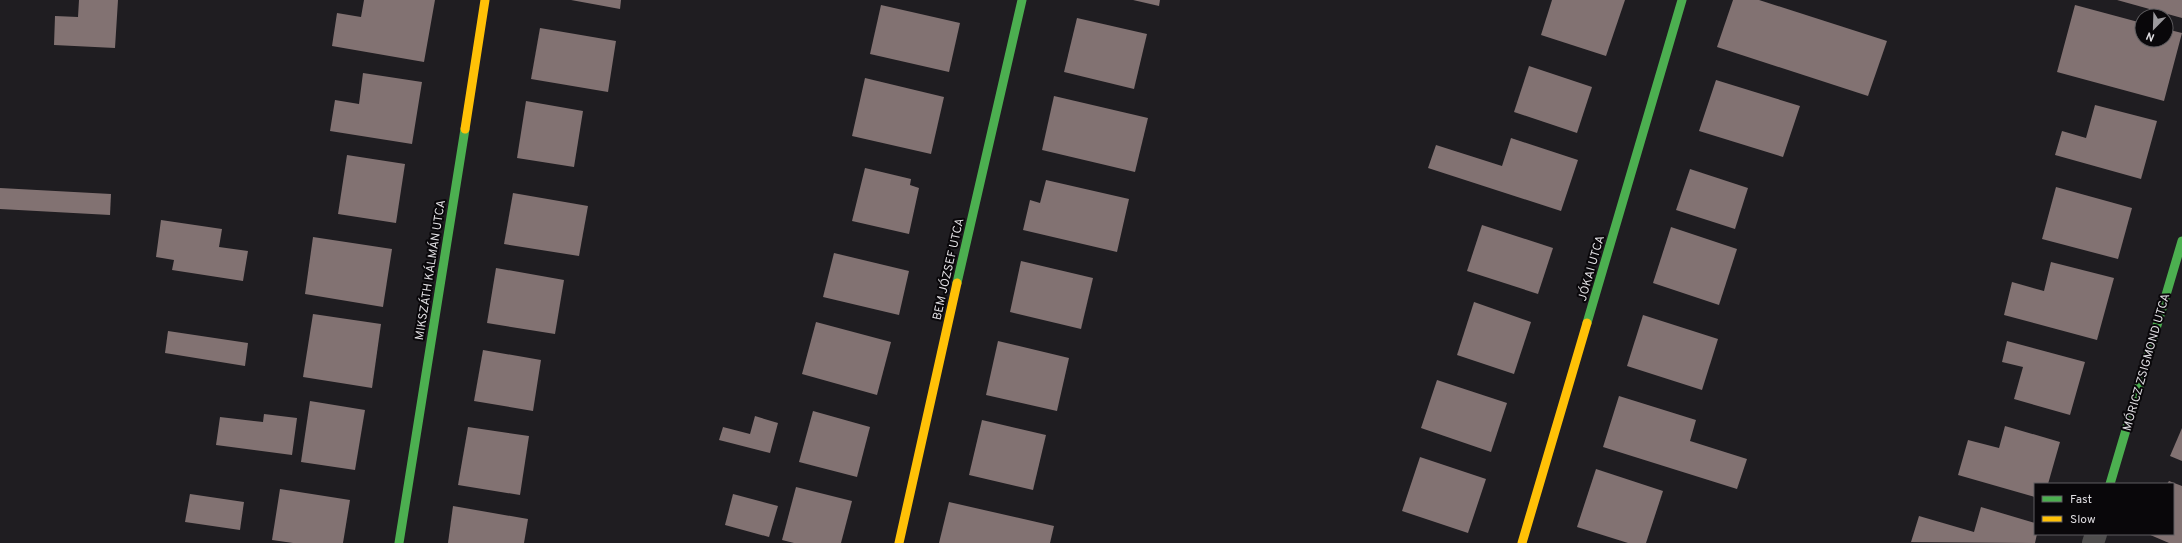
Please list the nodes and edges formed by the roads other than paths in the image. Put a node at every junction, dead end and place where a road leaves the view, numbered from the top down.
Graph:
1 (485, 0) edge
2 (1022, 0) edge
3 (1682, 0) edge
4 (2182, 241) edge
5 (2110, 483) edge
6 (399, 543) edge
7 (899, 543) edge
8 (1522, 543) edge

1 - 6 street, MIKSZÁTH KÁLMÁN UTCA
2 - 7 street, BEM JÓZSEF UTCA
3 - 8 street, JÓKAI UTCA
4 - 5 street, MÓRICZ ZSIGMOND UTCA

